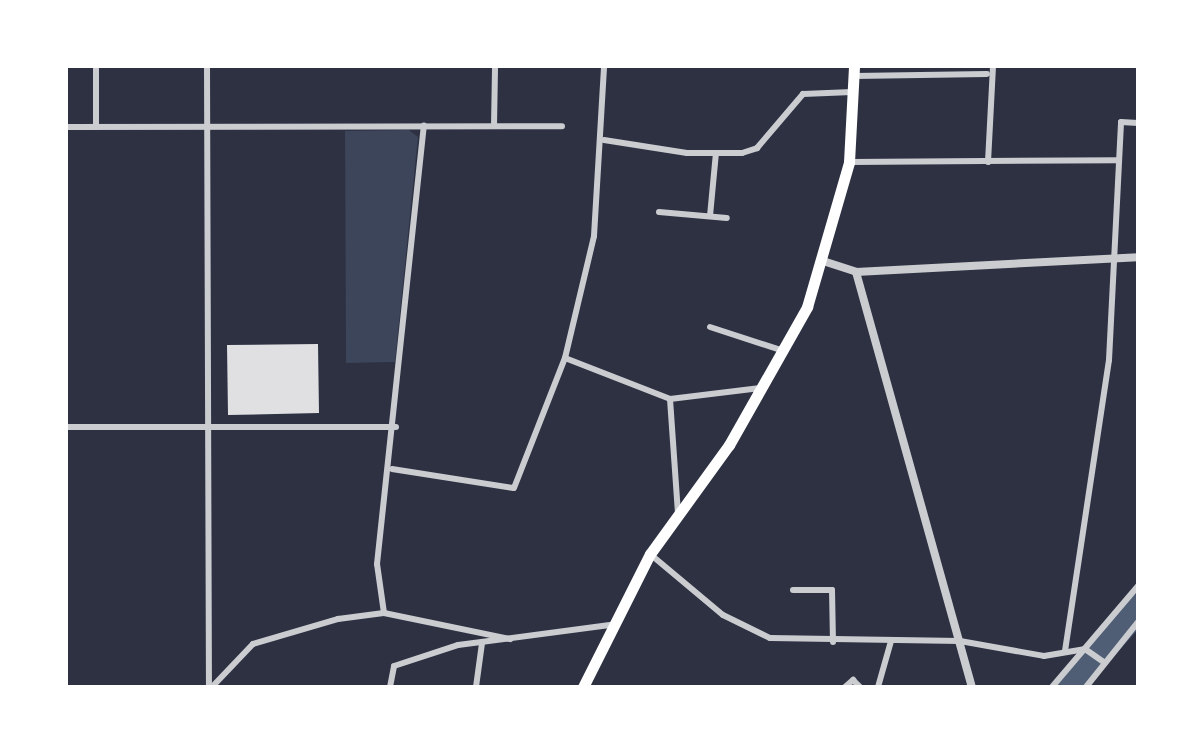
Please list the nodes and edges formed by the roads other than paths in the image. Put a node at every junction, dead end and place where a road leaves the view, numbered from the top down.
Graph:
1 (96, 66) edge
2 (207, 66) edge
3 (495, 66) edge
4 (604, 66) edge
5 (993, 66) edge
6 (854, 71) edge
7 (987, 74) junction
8 (852, 92) junction
9 (1138, 123) edge
10 (208, 126) junction
11 (424, 126) junction
12 (494, 126) junction
13 (562, 126) dead end
14 (66, 127) edge
15 (96, 127) junction
16 (604, 140) junction
17 (716, 153) junction
18 (1118, 160) junction
19 (849, 162) junction
20 (988, 162) junction
21 (659, 212) dead end
22 (710, 216) junction
23 (727, 218) dead end
24 (1138, 257) edge
25 (823, 261) junction
26 (1116, 261) junction
27 (856, 272) junction
28 (710, 327) dead end
29 (784, 351) junction
30 (565, 358) junction
31 (763, 389) junction
32 (670, 399) junction
33 (66, 427) edge
34 (207, 427) junction
35 (396, 427) junction
36 (392, 469) junction
37 (678, 513) junction
38 (650, 554) junction
39 (1138, 586) edge
40 (793, 590) dead end
41 (384, 613) junction
42 (1138, 622) edge
43 (610, 625) junction
44 (510, 639) junction
45 (891, 641) junction
46 (960, 641) junction
47 (833, 642) junction
48 (482, 643) junction
49 (1085, 649) junction
50 (1065, 651) junction
51 (1105, 663) junction
52 (211, 687) edge
53 (390, 687) edge
54 (476, 687) edge
55 (583, 687) edge
56 (845, 687) edge
57 (860, 687) edge
58 (878, 687) edge
59 (972, 687) edge
60 (1052, 687) edge
61 (1086, 687) edge

1 - 15 street
2 - 10 street
3 - 12 street
4 - 16 street
5 - 7 street
6 - 7 street
6 - 8 highway
7 - 20 street
8 - 17 street
8 - 19 highway
9 - 18 street
10 - 11 street
10 - 15 street
10 - 34 street
11 - 12 street
11 - 35 street
12 - 13 street
14 - 15 street
16 - 17 street
16 - 30 street
17 - 22 street
18 - 20 street
18 - 26 street
19 - 20 street
19 - 25 highway
21 - 22 street
22 - 23 street
24 - 26 street
25 - 27 street
25 - 29 highway
26 - 27 street
26 - 50 street
27 - 46 street
28 - 29 street
29 - 31 highway
30 - 32 street
30 - 36 street
31 - 32 street
31 - 37 highway
32 - 37 street
33 - 34 street
34 - 35 street
34 - 52 street
35 - 36 street
36 - 41 street
37 - 38 highway
38 - 43 highway
38 - 47 street
39 - 49 street
40 - 47 street
41 - 44 street
41 - 52 street
42 - 51 street
43 - 44 street
43 - 55 highway
44 - 48 street
45 - 46 street
45 - 47 street
45 - 58 street
46 - 50 street
46 - 59 street
48 - 53 street
48 - 54 street
49 - 50 street
49 - 51 street
49 - 60 street
51 - 61 street
56 - 57 street

